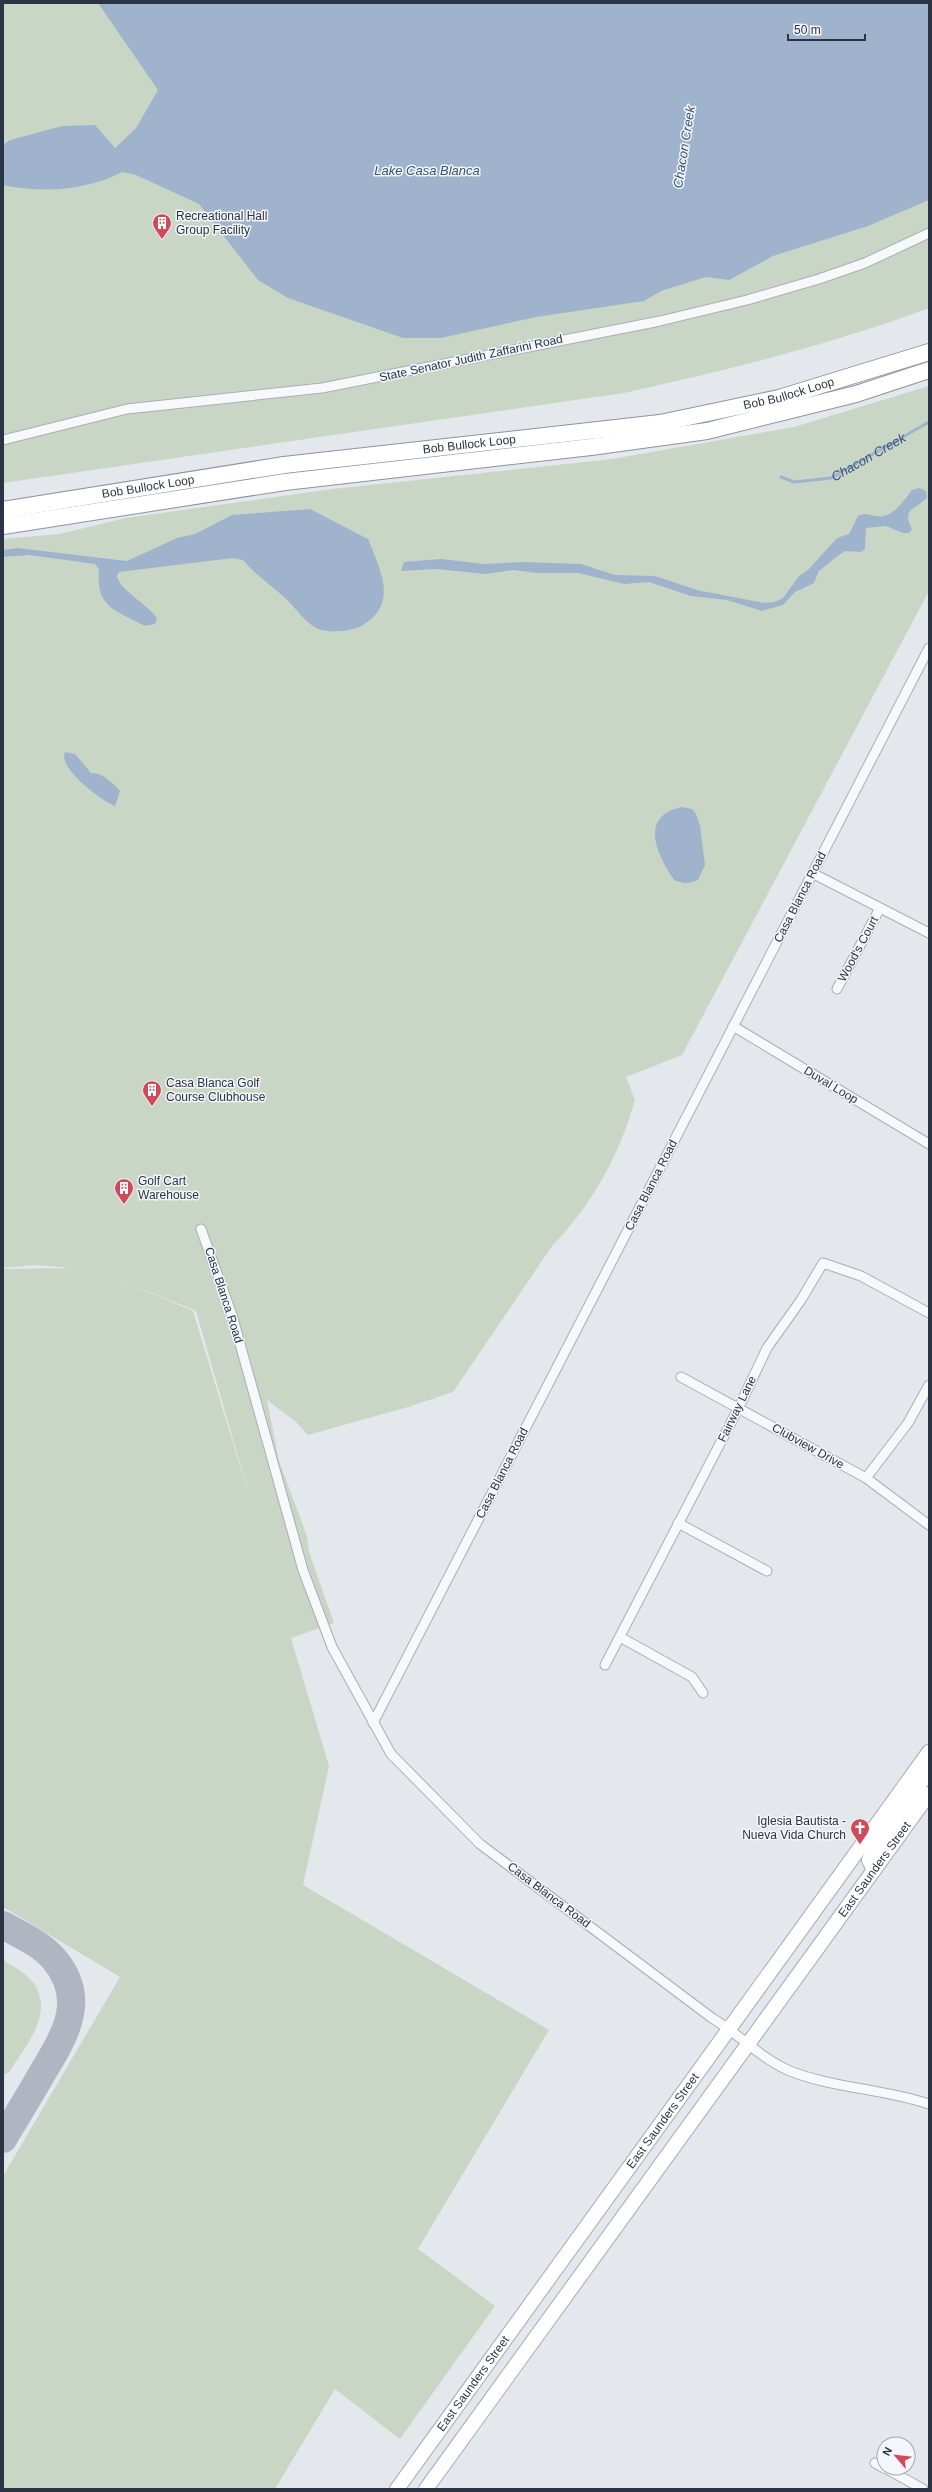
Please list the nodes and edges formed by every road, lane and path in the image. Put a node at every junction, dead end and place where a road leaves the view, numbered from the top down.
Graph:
1 (929, 233) edge
2 (929, 352) edge
3 (929, 370) edge
4 (3, 440) edge
5 (3, 510) edge
6 (3, 526) edge
7 (929, 648) edge
8 (812, 874) junction
9 (880, 908) junction
10 (929, 933) edge
11 (837, 990) dead end
12 (733, 1026) junction
13 (929, 1144) edge
14 (201, 1229) dead end
15 (929, 1312) edge
16 (681, 1377) dead end
17 (929, 1385) edge
18 (740, 1407) junction
19 (866, 1478) junction
20 (678, 1523) junction
21 (929, 1525) edge
22 (767, 1571) dead end
23 (620, 1637) junction
24 (605, 1665) dead end
25 (703, 1693) dead end
26 (373, 1723) junction
27 (929, 1752) edge
28 (929, 1771) edge
29 (929, 1794) edge
30 (874, 1870) junction
31 (730, 2028) junction
32 (748, 2043) junction
33 (929, 2104) edge
34 (899, 2476) edge
35 (397, 2489) edge
36 (426, 2489) edge
37 (923, 2489) edge

1 - 4 street, State Senator Judith Zaffarini Road
2 - 5 highway, Bob Bullock Loop
3 - 6 highway, Bob Bullock Loop
7 - 8 street, Casa Blanca Road
8 - 9 street
8 - 12 street, Casa Blanca Road
9 - 10 street
9 - 11 street, Wood's Court
12 - 13 street, Duval Loop
12 - 26 street, Casa Blanca Road
14 - 26 street, Casa Blanca Road
15 - 18 street, Fairway Lane
16 - 18 street, Clubview Drive
17 - 19 street
18 - 19 street, Clubview Drive
18 - 20 street, Fairway Lane
19 - 21 street, Clubview Drive
20 - 22 street
20 - 23 street, Fairway Lane
23 - 24 street, Fairway Lane
23 - 25 street
26 - 31 street, Casa Blanca Road
27 - 31 main road, East Saunders Street
28 - 30 main road
29 - 30 main road, East Saunders Street
30 - 32 main road, East Saunders Street
31 - 32 street, Casa Blanca Road
31 - 35 main road, East Saunders Street
32 - 33 street, Casa Blanca Road
32 - 36 main road, East Saunders Street
34 - 37 street

